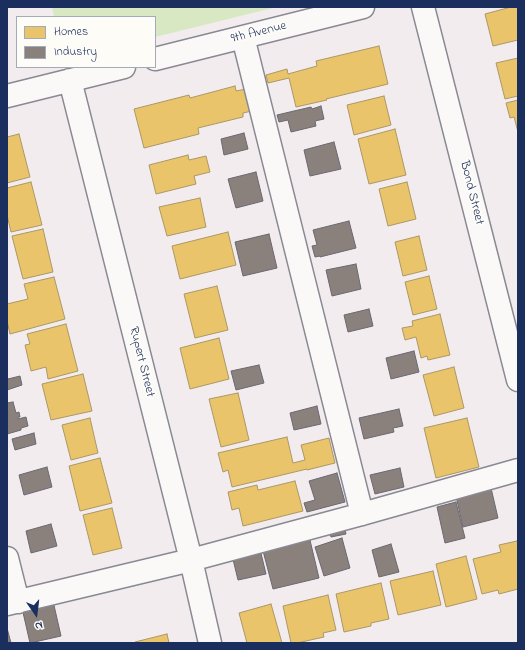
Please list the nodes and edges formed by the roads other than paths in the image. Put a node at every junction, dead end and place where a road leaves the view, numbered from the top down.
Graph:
1 (363, 7) edge
2 (423, 7) edge
3 (243, 37) junction
4 (156, 59) edge
5 (120, 68) edge
6 (70, 80) junction
7 (7, 96) edge
8 (518, 380) edge
9 (518, 470) edge
10 (362, 514) junction
11 (7, 558) edge
12 (191, 560) junction
13 (13, 603) edge
14 (210, 643) edge

1 - 3 street, 9th Avenue
2 - 8 street, Bond Street
3 - 4 street, 9th Avenue
3 - 10 street
5 - 6 street
6 - 7 street
6 - 12 street, Rupert Street
9 - 10 street
10 - 12 street
11 - 13 street
12 - 13 street
12 - 14 street, Rupert Street

